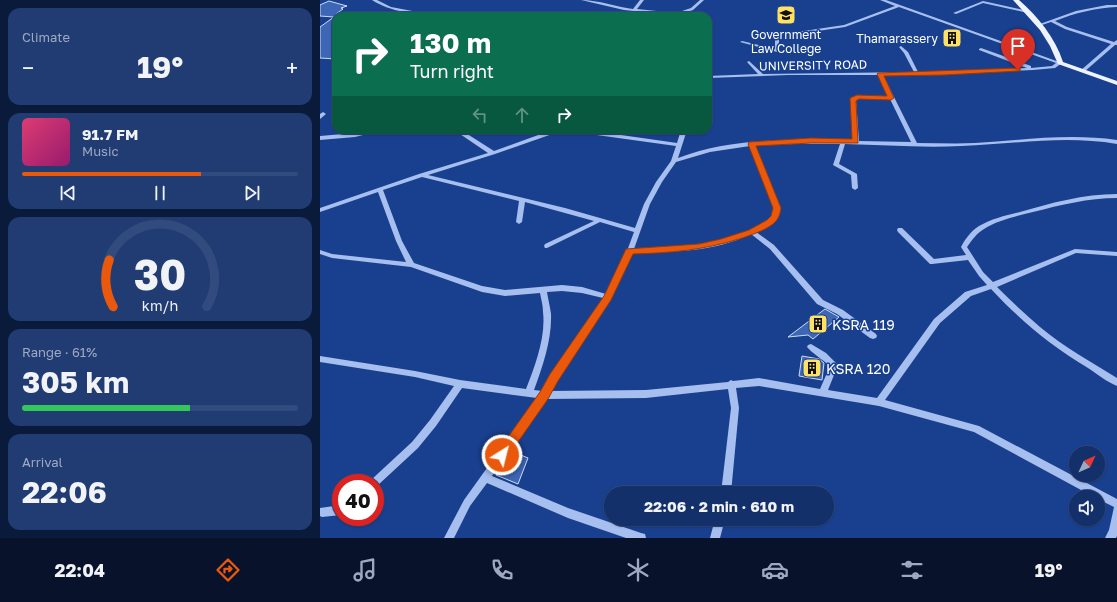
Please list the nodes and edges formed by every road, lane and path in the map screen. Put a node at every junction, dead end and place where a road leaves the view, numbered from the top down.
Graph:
1 (374, 0) edge
2 (583, 0) edge
3 (642, 0) edge
4 (702, 0) edge
5 (882, 0) edge
6 (1016, 0) edge
7 (899, 6) junction
8 (1117, 6) edge
9 (634, 10) junction
10 (414, 12) edge
11 (656, 12) edge
12 (683, 12) edge
13 (1028, 12) junction
14 (955, 13) dead end
15 (1052, 21) junction
16 (1039, 25) junction
17 (758, 33) dead end
18 (777, 33) junction
19 (742, 42) dead end
20 (1116, 43) edge
21 (901, 47) dead end
22 (981, 49) dead end
23 (749, 62) dead end
24 (1060, 63) junction
25 (1033, 69) junction
26 (1082, 71) junction
27 (880, 74) junction
28 (917, 74) junction
29 (762, 75) junction
30 (712, 77) edge
31 (1117, 83) edge
32 (891, 98) junction
33 (359, 134) edge
34 (464, 134) edge
35 (546, 134) edge
36 (604, 134) edge
37 (682, 134) edge
38 (320, 138) edge
39 (843, 141) junction
40 (856, 142) junction
41 (1117, 142) edge
42 (914, 143) junction
43 (678, 144) junction
44 (752, 144) junction
45 (493, 153) junction
46 (674, 161) junction
47 (422, 175) junction
48 (854, 188) dead end
49 (380, 189) junction
50 (1117, 196) edge
51 (522, 200) junction
52 (320, 210) edge
53 (600, 220) junction
54 (519, 222) dead end
55 (900, 230) dead end
56 (637, 231) junction
57 (752, 232) junction
58 (546, 246) dead end
59 (630, 251) junction
60 (320, 252) edge
61 (1117, 254) edge
62 (970, 257) junction
63 (411, 265) junction
64 (992, 286) junction
65 (543, 290) junction
66 (608, 297) junction
67 (873, 336) dead end
68 (811, 346) dead end
69 (320, 358) edge
70 (1117, 382) edge
71 (460, 384) junction
72 (731, 384) junction
73 (823, 392) junction
74 (529, 393) junction
75 (544, 395) junction
76 (879, 402) junction
77 (384, 474) edge
78 (485, 478) junction
79 (727, 486) edge
80 (1117, 504) edge
81 (332, 511) edge
82 (1117, 511) edge
83 (322, 512) dead end
84 (718, 526) edge
85 (449, 538) edge
86 (641, 538) edge
87 (715, 538) edge
88 (1110, 538) edge

1 - 10 street
2 - 9 street
3 - 9 street
4 - 12 street
5 - 7 street
6 - 13 main road
7 - 18 street
7 - 24 street
8 - 15 street
9 - 11 street
13 - 14 street
13 - 16 main road
15 - 16 street
15 - 20 street
16 - 24 main road
17 - 18 street
18 - 19 street
20 - 26 street
21 - 28 street
22 - 25 street
23 - 29 street
24 - 25 street, UNIVERSITY ROAD
24 - 26 main road
25 - 28 street, UNIVERSITY ROAD
26 - 31 main road
27 - 28 street, UNIVERSITY ROAD
27 - 29 street, UNIVERSITY ROAD
27 - 32 street
29 - 30 street, UNIVERSITY ROAD
32 - 40 street
32 - 42 street
33 - 38 street
34 - 45 street
35 - 45 street
36 - 43 street
37 - 43 street
39 - 40 street
39 - 44 street
39 - 48 street
40 - 42 street
41 - 42 street
43 - 46 street
44 - 46 street
44 - 57 street
45 - 47 street
46 - 56 street
47 - 49 street
47 - 51 street
49 - 52 street
49 - 63 street
50 - 62 street
51 - 53 street
51 - 54 street
53 - 56 street
53 - 58 street
55 - 62 street
56 - 59 street
57 - 59 street
57 - 67 street
59 - 66 street
60 - 63 street
61 - 64 street
62 - 64 street
63 - 65 street
64 - 70 street
64 - 76 street
65 - 66 street
65 - 74 street
66 - 75 street
68 - 73 street
69 - 71 street
71 - 74 street
71 - 77 street
72 - 73 street
72 - 75 street
72 - 79 street
73 - 76 street
74 - 75 street
75 - 78 street
76 - 80 street
78 - 85 street
78 - 86 street
81 - 83 street
82 - 88 street
84 - 87 street

